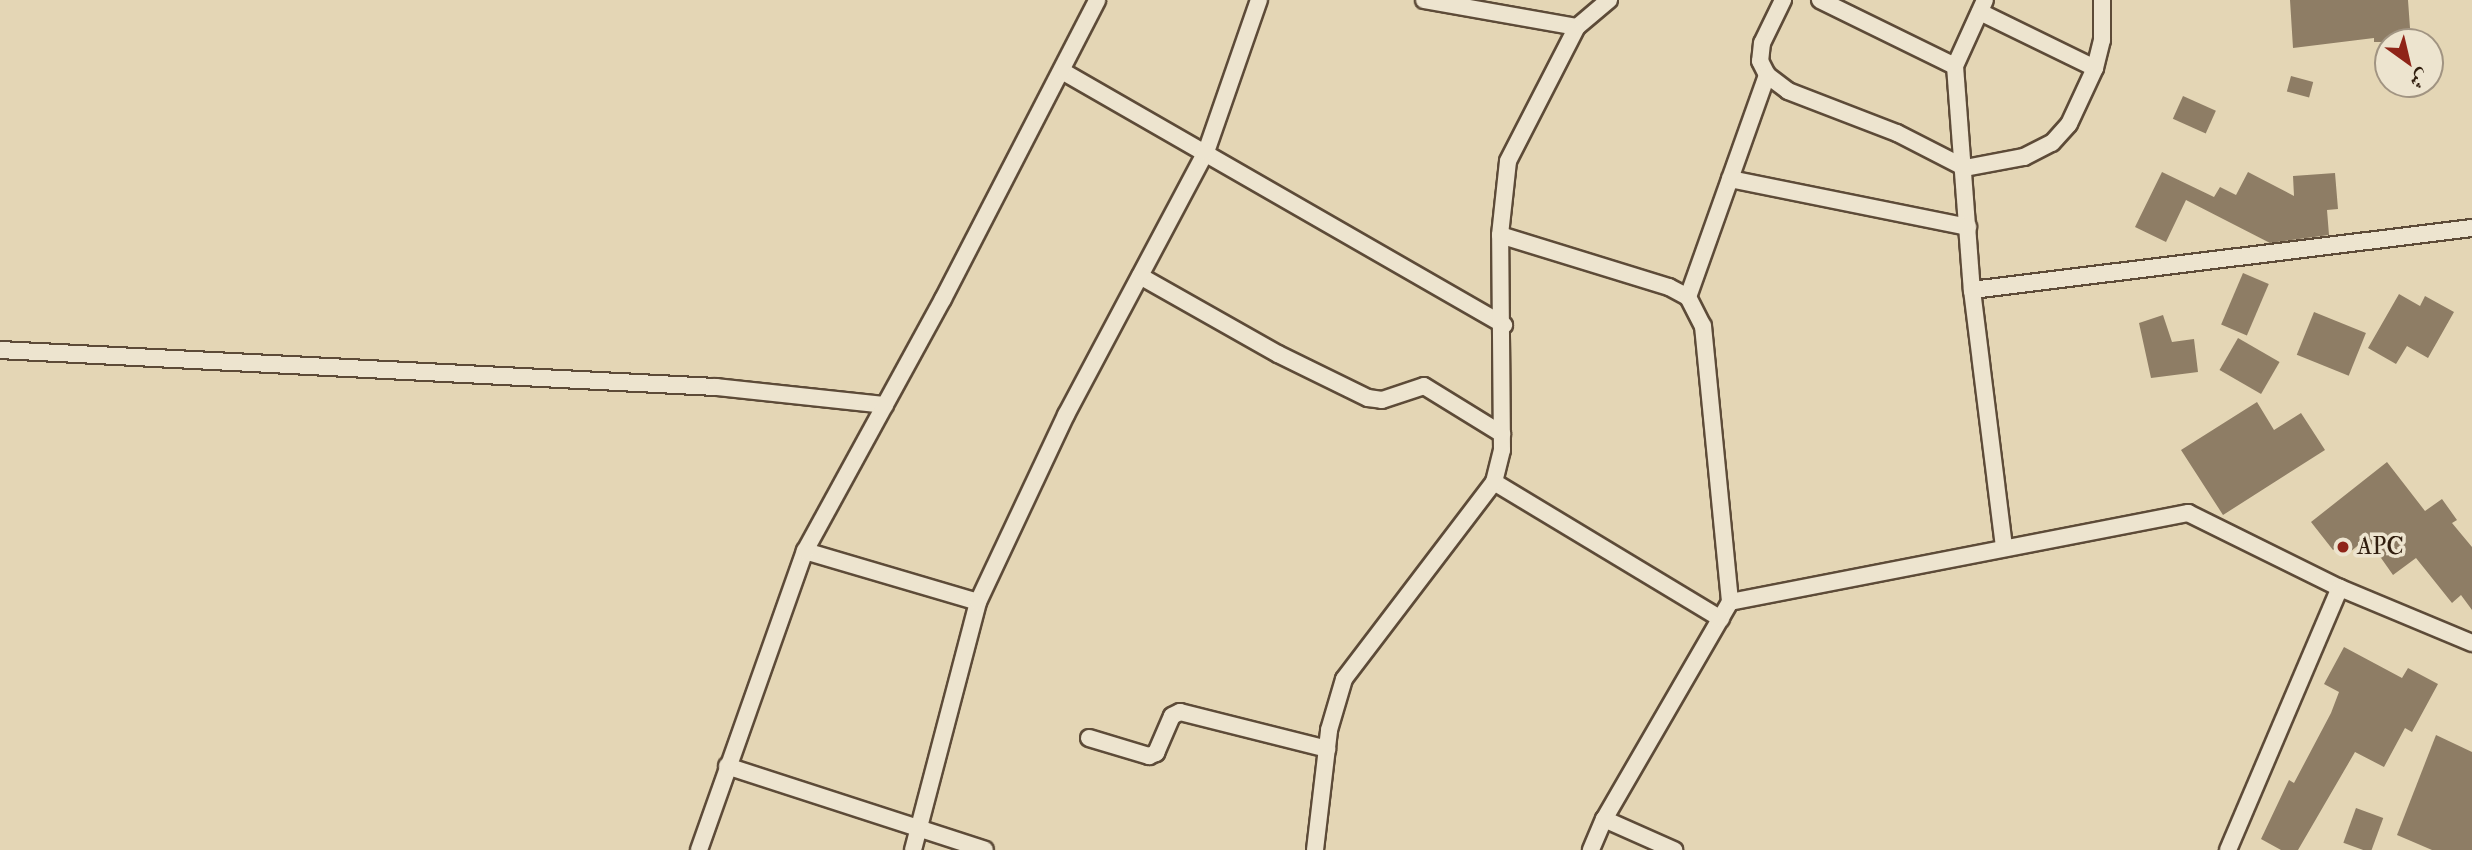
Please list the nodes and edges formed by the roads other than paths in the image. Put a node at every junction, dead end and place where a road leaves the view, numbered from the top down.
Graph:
1 (1097, 0) edge
2 (1259, 0) edge
3 (1424, 0) edge
4 (1609, 0) edge
5 (1783, 0) edge
6 (2102, 0) edge
7 (1824, 1) edge
8 (1982, 6) edge
9 (1577, 27) junction
10 (1955, 66) junction
11 (2095, 68) junction
12 (1062, 71) junction
13 (1767, 75) junction
14 (1206, 152) junction
15 (1965, 168) junction
16 (1730, 179) junction
17 (1968, 227) junction
18 (2472, 228) edge
19 (1500, 235) junction
20 (1140, 276) junction
21 (1972, 290) junction
22 (1688, 298) junction
23 (1504, 325) junction
24 (0, 350) edge
25 (885, 405) junction
26 (1502, 434) junction
27 (1494, 482) junction
28 (2004, 548) junction
29 (805, 551) junction
30 (2340, 588) junction
31 (1730, 601) junction
32 (978, 602) junction
33 (1721, 619) junction
34 (2472, 643) edge
35 (1089, 737) dead end
36 (1327, 749) junction
37 (727, 766) junction
38 (1604, 819) junction
39 (919, 831) junction
40 (699, 850) edge
41 (913, 850) edge
42 (985, 850) edge
43 (1315, 850) edge
44 (1591, 850) edge
45 (1674, 850) edge
46 (2228, 850) edge

1 - 12 street
2 - 14 street
3 - 9 street
4 - 9 street
5 - 13 street
6 - 11 street
7 - 10 street
8 - 10 street
8 - 11 street
9 - 19 street
10 - 15 street
11 - 15 street
12 - 14 street
12 - 25 street
13 - 15 street
13 - 16 street
14 - 20 street
14 - 23 street
15 - 17 street
16 - 17 street
16 - 22 street
17 - 21 street
18 - 21 street
19 - 22 street
19 - 23 street
20 - 26 street
20 - 32 street
21 - 28 street
22 - 31 street
23 - 26 street
24 - 25 street
25 - 29 street
26 - 27 street
27 - 33 street
27 - 36 street
28 - 30 street
28 - 31 street
29 - 32 street
29 - 37 street
30 - 34 street
30 - 46 street
31 - 33 street
32 - 39 street
33 - 38 street
35 - 36 street
36 - 43 street
37 - 39 street
37 - 40 street
38 - 44 street
38 - 45 street
39 - 41 street
39 - 42 street

